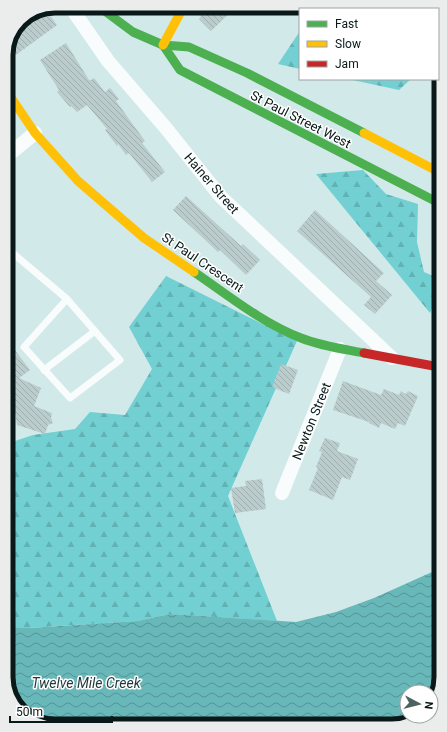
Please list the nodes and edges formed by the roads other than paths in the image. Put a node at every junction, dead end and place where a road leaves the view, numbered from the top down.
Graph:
1 (75, 13) edge
2 (107, 13) edge
3 (180, 13) edge
4 (163, 45) junction
5 (13, 100) edge
6 (35, 133) junction
7 (13, 151) edge
8 (434, 169) edge
9 (434, 200) edge
10 (13, 253) edge
11 (67, 299) junction
12 (95, 331) junction
13 (340, 349) junction
14 (392, 358) junction
15 (434, 366) edge
16 (44, 370) junction
17 (282, 493) dead end

1 - 14 street, Hainer Street
2 - 4 main road, St Paul Street West
3 - 4 main road
4 - 8 main road, St Paul Street West
4 - 9 main road, St Paul Street West
5 - 6 main road, St Paul Crescent
6 - 7 street
6 - 13 main road, St Paul Crescent
10 - 11 lane
11 - 12 lane
11 - 16 lane
12 - 16 lane
12 - 16 lane
13 - 14 main road, St Paul Crescent
13 - 17 street, Newton Street
14 - 15 main road, St Paul Crescent

